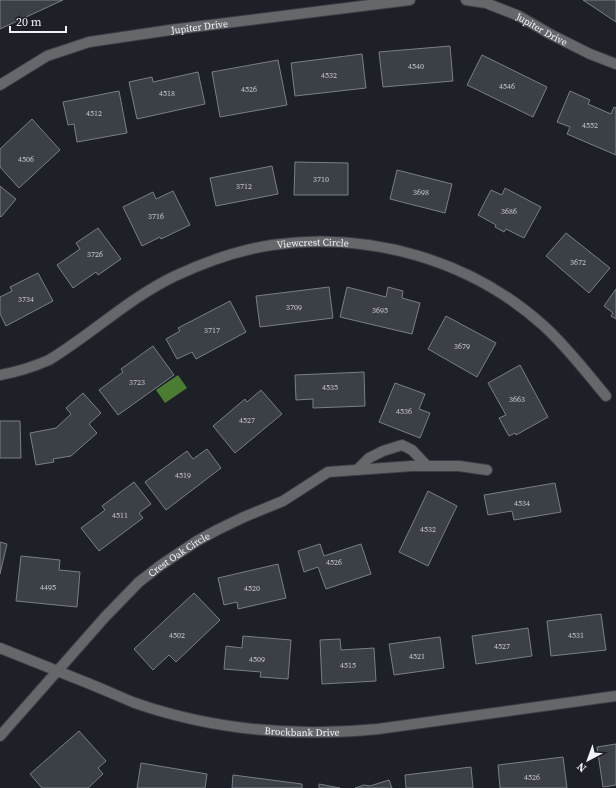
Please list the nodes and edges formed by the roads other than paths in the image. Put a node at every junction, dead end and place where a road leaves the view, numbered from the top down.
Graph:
1 (410, 0) edge
2 (466, 0) edge
3 (616, 64) edge
4 (0, 85) edge
5 (0, 375) edge
6 (606, 396) dead end
7 (427, 466) junction
8 (357, 470) junction
9 (487, 470) dead end
10 (0, 648) edge
11 (56, 671) junction
12 (616, 696) edge
13 (0, 736) edge

1 - 4 street, Jupiter Drive
2 - 3 street, Jupiter Drive
5 - 6 street, Viewcrest Circle
7 - 8 street
7 - 8 street
7 - 9 street
8 - 11 street, Crest Oak Circle
10 - 11 street, Brockbank Drive
11 - 12 street, Brockbank Drive
11 - 13 street, Crest Oak Circle

